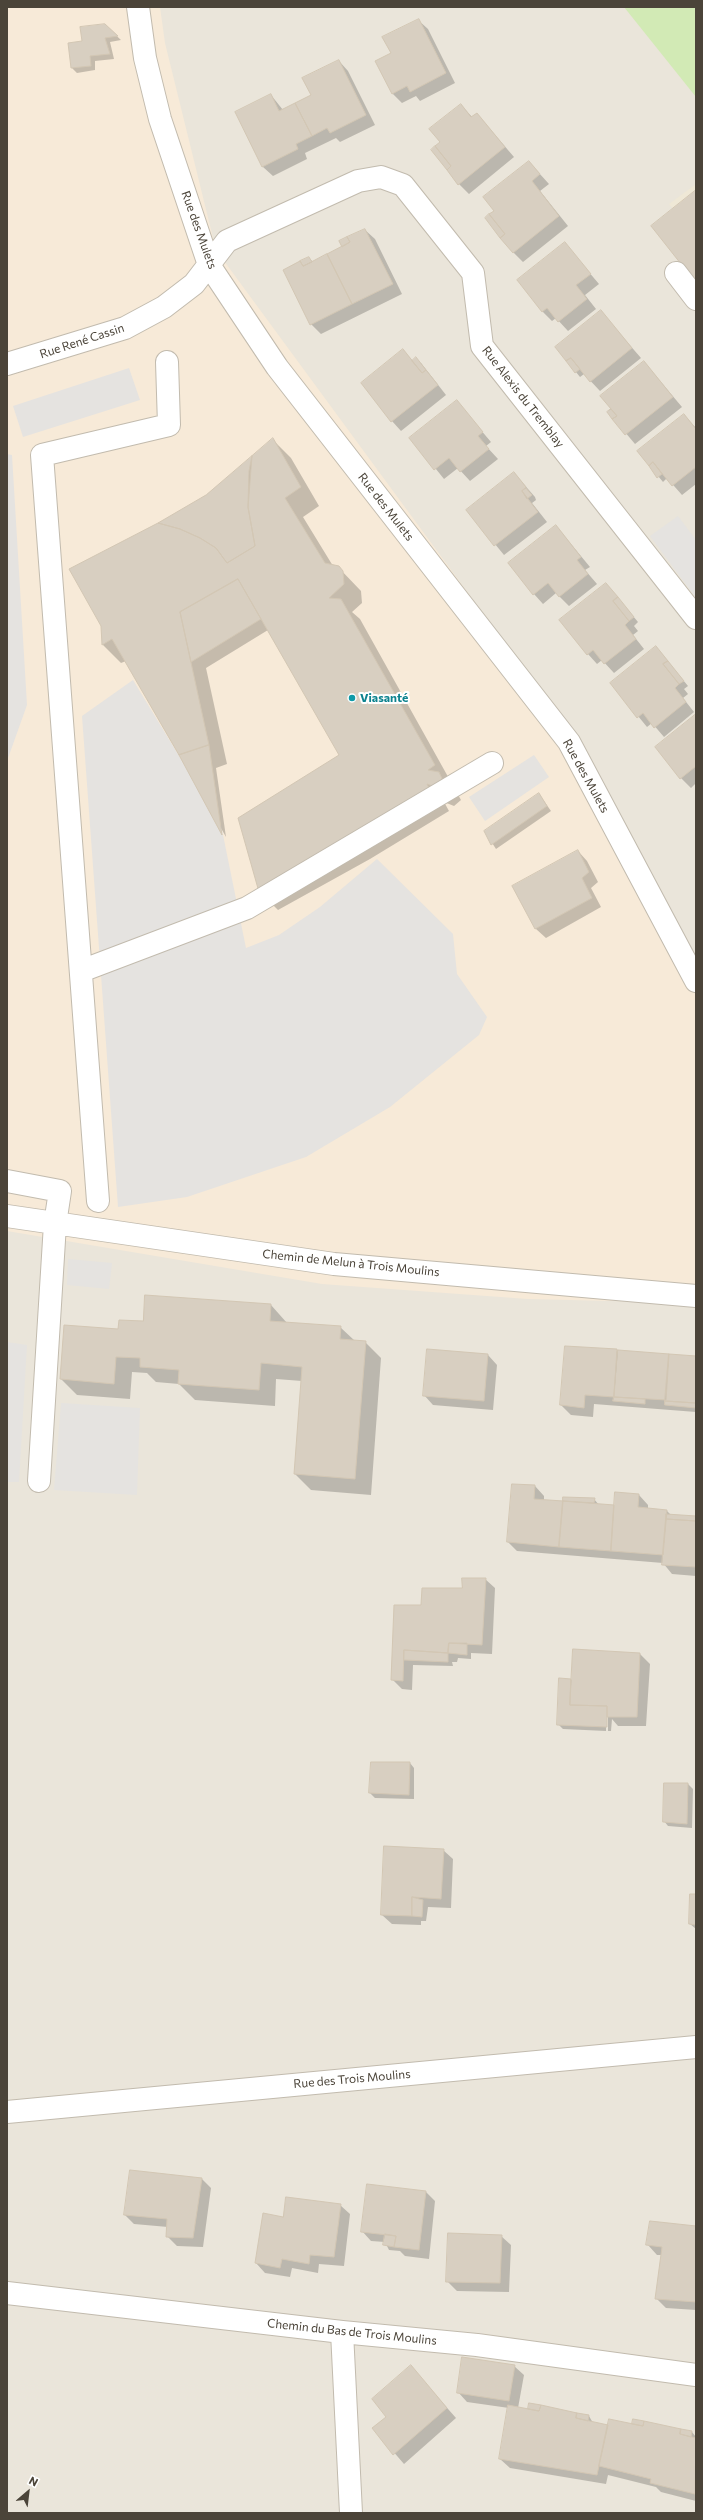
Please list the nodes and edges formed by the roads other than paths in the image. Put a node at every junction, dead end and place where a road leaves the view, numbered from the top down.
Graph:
1 (138, 7) edge
2 (209, 265) junction
3 (676, 273) dead end
4 (696, 299) edge
5 (167, 362) dead end
6 (7, 364) edge
7 (696, 618) edge
8 (492, 763) dead end
9 (81, 971) junction
10 (696, 981) edge
11 (7, 1182) edge
12 (98, 1202) dead end
13 (7, 1216) edge
14 (55, 1224) junction
15 (696, 1296) edge
16 (39, 1481) dead end
17 (696, 2047) edge
18 (7, 2112) edge
19 (7, 2293) edge
20 (342, 2332) junction
21 (696, 2375) edge
22 (351, 2513) edge

1 - 2 street, Rue des Mulets
2 - 6 street, Rue René Cassin
2 - 7 street, Rue Alexis du Tremblay
2 - 10 street, Rue des Mulets
3 - 4 street
5 - 9 street
8 - 9 street
9 - 12 street
11 - 14 street
13 - 14 street, Chemin de Melun à Trois Moulins
14 - 15 street, Chemin de Melun à Trois Moulins
14 - 16 street
17 - 18 street, Rue des Trois Moulins
19 - 20 street, Chemin du Bas de Trois Moulins
20 - 21 street, Chemin du Bas de Trois Moulins
20 - 22 street

